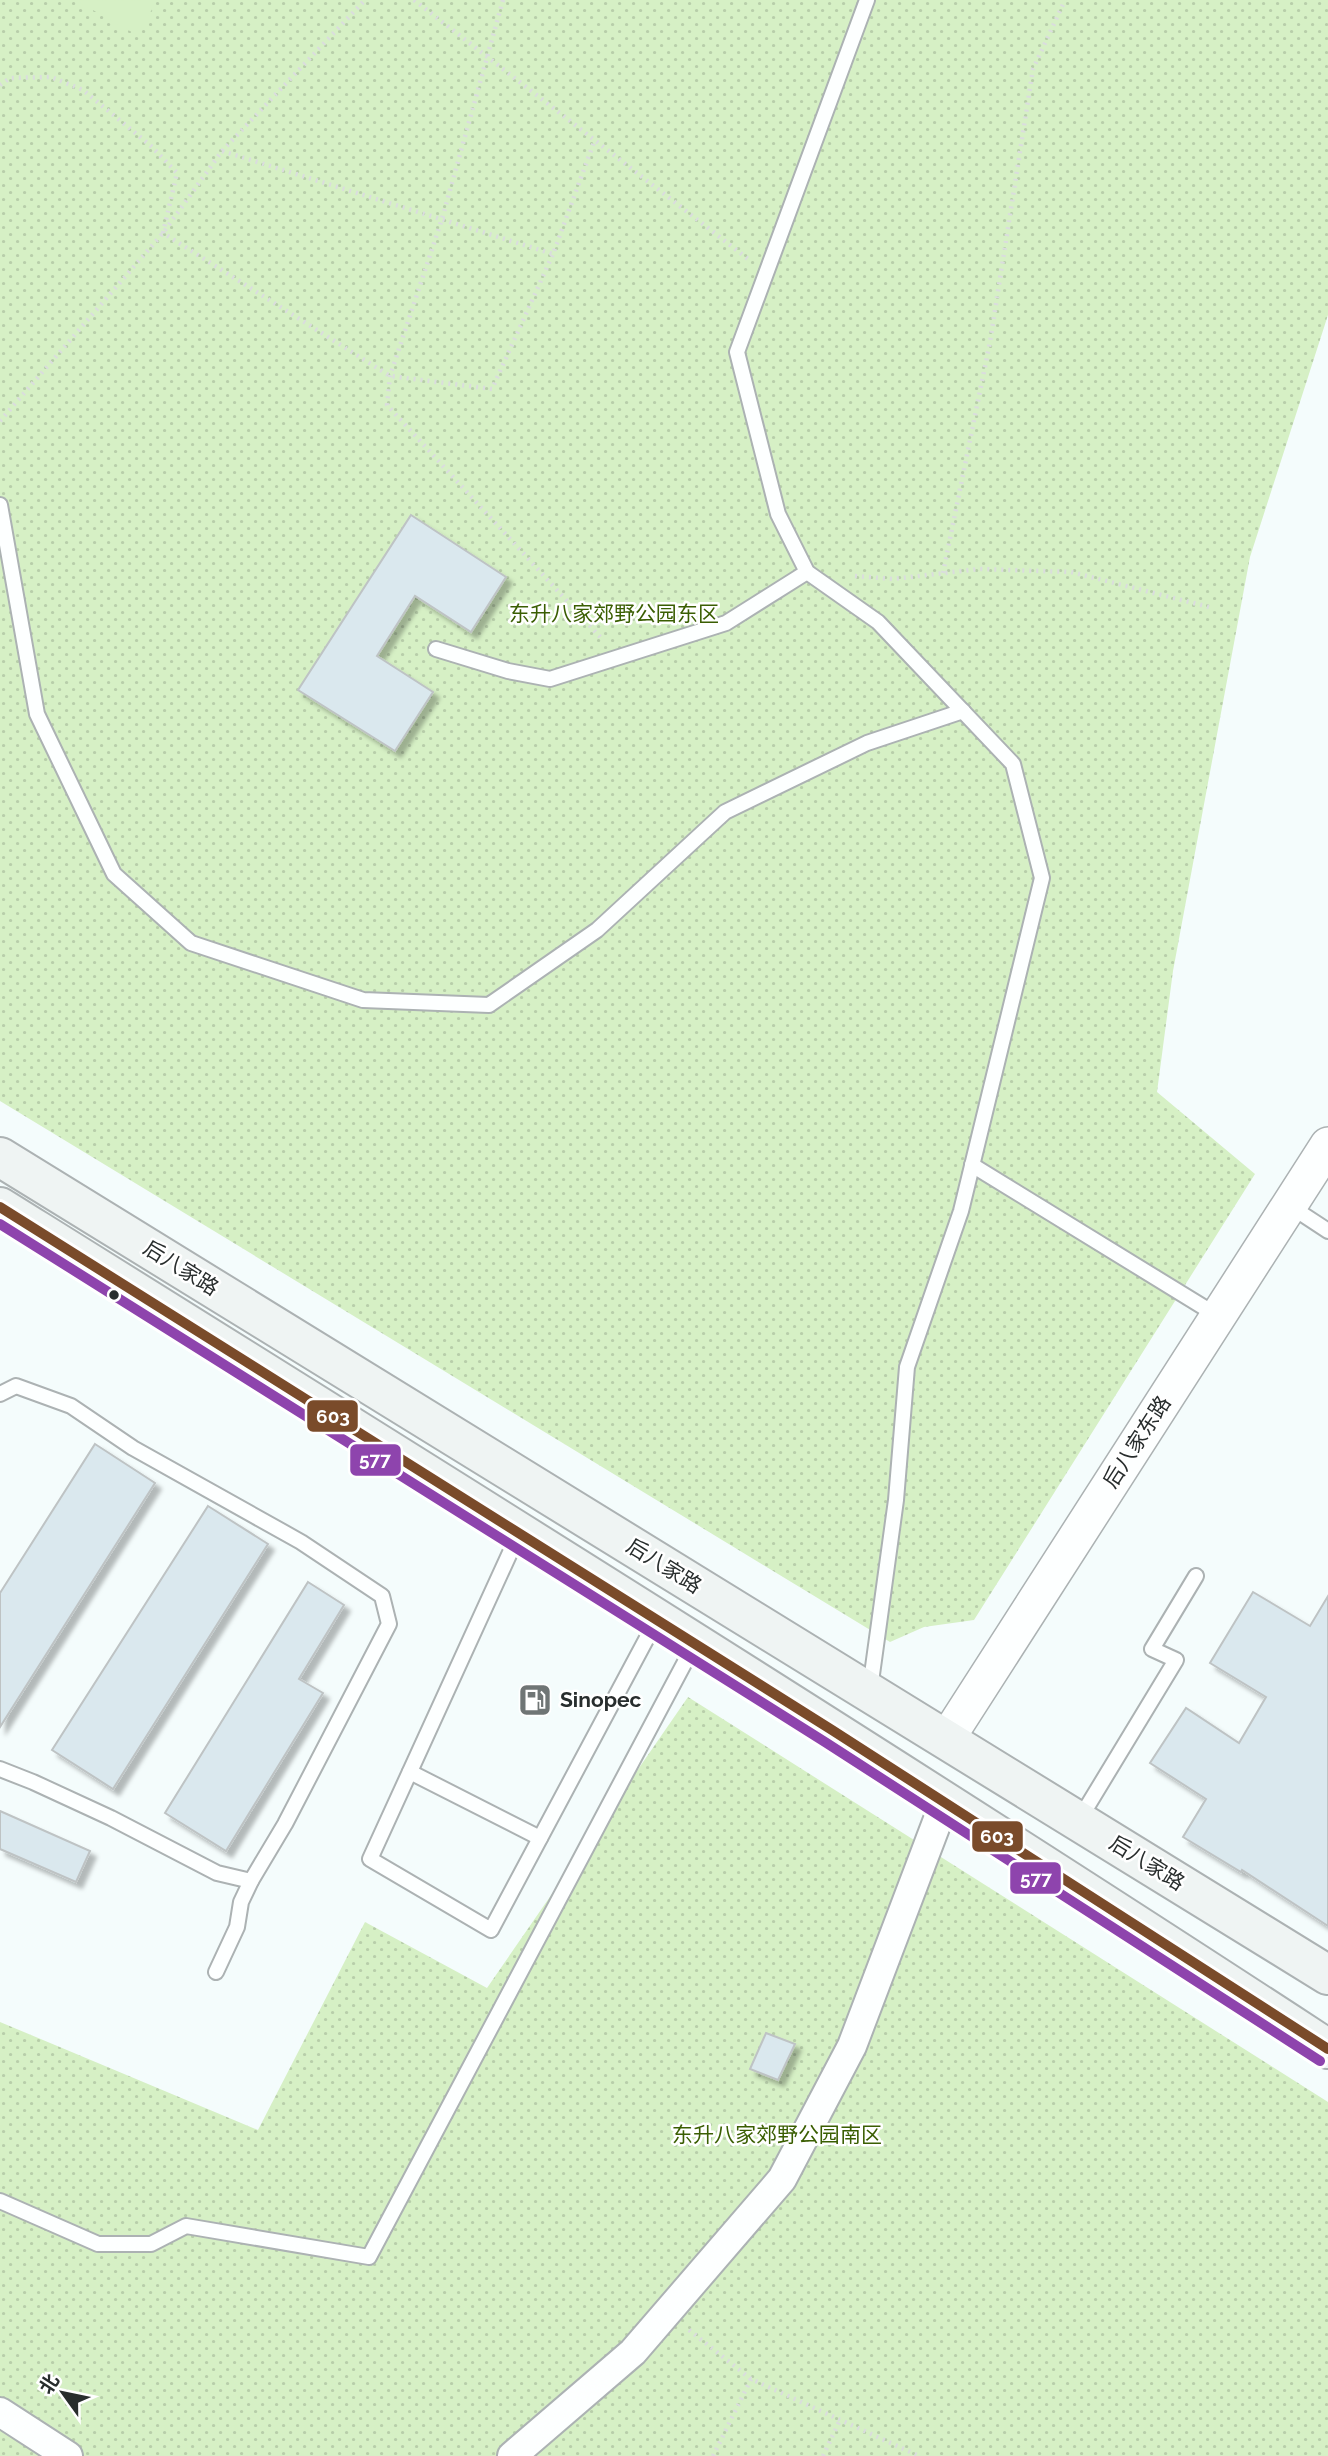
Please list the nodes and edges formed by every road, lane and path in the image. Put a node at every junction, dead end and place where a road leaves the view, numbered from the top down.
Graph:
1 (365, 0) edge
2 (414, 0) edge
3 (503, 0) edge
4 (867, 0) edge
5 (1065, 0) edge
6 (486, 55) junction
7 (0, 85) edge
8 (594, 142) junction
9 (222, 151) junction
10 (442, 219) junction
11 (163, 233) junction
12 (553, 254) junction
13 (766, 272) junction
14 (390, 376) junction
15 (0, 421) edge
16 (0, 505) edge
17 (807, 572) junction
18 (943, 573) junction
19 (1213, 608) dead end
20 (436, 649) dead end
21 (618, 657) junction
22 (963, 711) junction
23 (1328, 1145) edge
24 (0, 1157) edge
25 (972, 1165) junction
26 (1289, 1205) junction
27 (0, 1207) edge
28 (1328, 1231) edge
29 (1218, 1315) junction
30 (0, 1394) edge
31 (519, 1532) junction
32 (1196, 1576) dead end
33 (657, 1619) junction
34 (695, 1643) junction
35 (869, 1692) junction
36 (946, 1740) junction
37 (0, 1769) edge
38 (410, 1772) junction
39 (945, 1801) junction
40 (1078, 1821) junction
41 (540, 1838) junction
42 (251, 1881) junction
43 (216, 1972) dead end
44 (1328, 1975) edge
45 (1328, 2049) edge
46 (0, 2202) edge
47 (667, 2312) junction
48 (751, 2379) junction
49 (0, 2412) edge
50 (841, 2420) junction
51 (68, 2456) edge
52 (512, 2456) edge
53 (713, 2456) edge
54 (823, 2456) edge
55 (919, 2456) edge

1 - 9 path
2 - 6 path
3 - 6 path
4 - 13 lane
5 - 18 path
6 - 8 path
6 - 10 path
7 - 11 path
8 - 12 path
8 - 13 path
9 - 10 path
9 - 11 path
10 - 12 path
10 - 14 path
11 - 14 path
11 - 15 path
12 - 14 path
13 - 17 lane
14 - 21 path
16 - 22 lane
17 - 18 path
17 - 21 lane
17 - 22 lane
18 - 19 path
20 - 21 lane
22 - 25 lane
23 - 26 street, 后八家东路
24 - 35 main road, 后八家路
25 - 29 lane
25 - 35 lane
26 - 28 lane
26 - 29 street, 后八家东路
27 - 31 main road, 后八家路
29 - 36 street, 后八家东路
30 - 42 lane
31 - 33 main road, 后八家路
31 - 38 lane
32 - 40 lane
33 - 34 main road, 后八家路
33 - 41 lane
34 - 39 main road, 后八家路
34 - 46 lane
35 - 36 main road, 后八家路
36 - 40 main road, 后八家路
37 - 42 lane
38 - 41 lane
38 - 41 lane
39 - 45 main road, 后八家路
39 - 47 street
40 - 44 main road, 后八家路
42 - 43 lane
47 - 48 path
47 - 52 street
48 - 50 path
48 - 53 path
49 - 51 street
50 - 54 path
50 - 55 path

